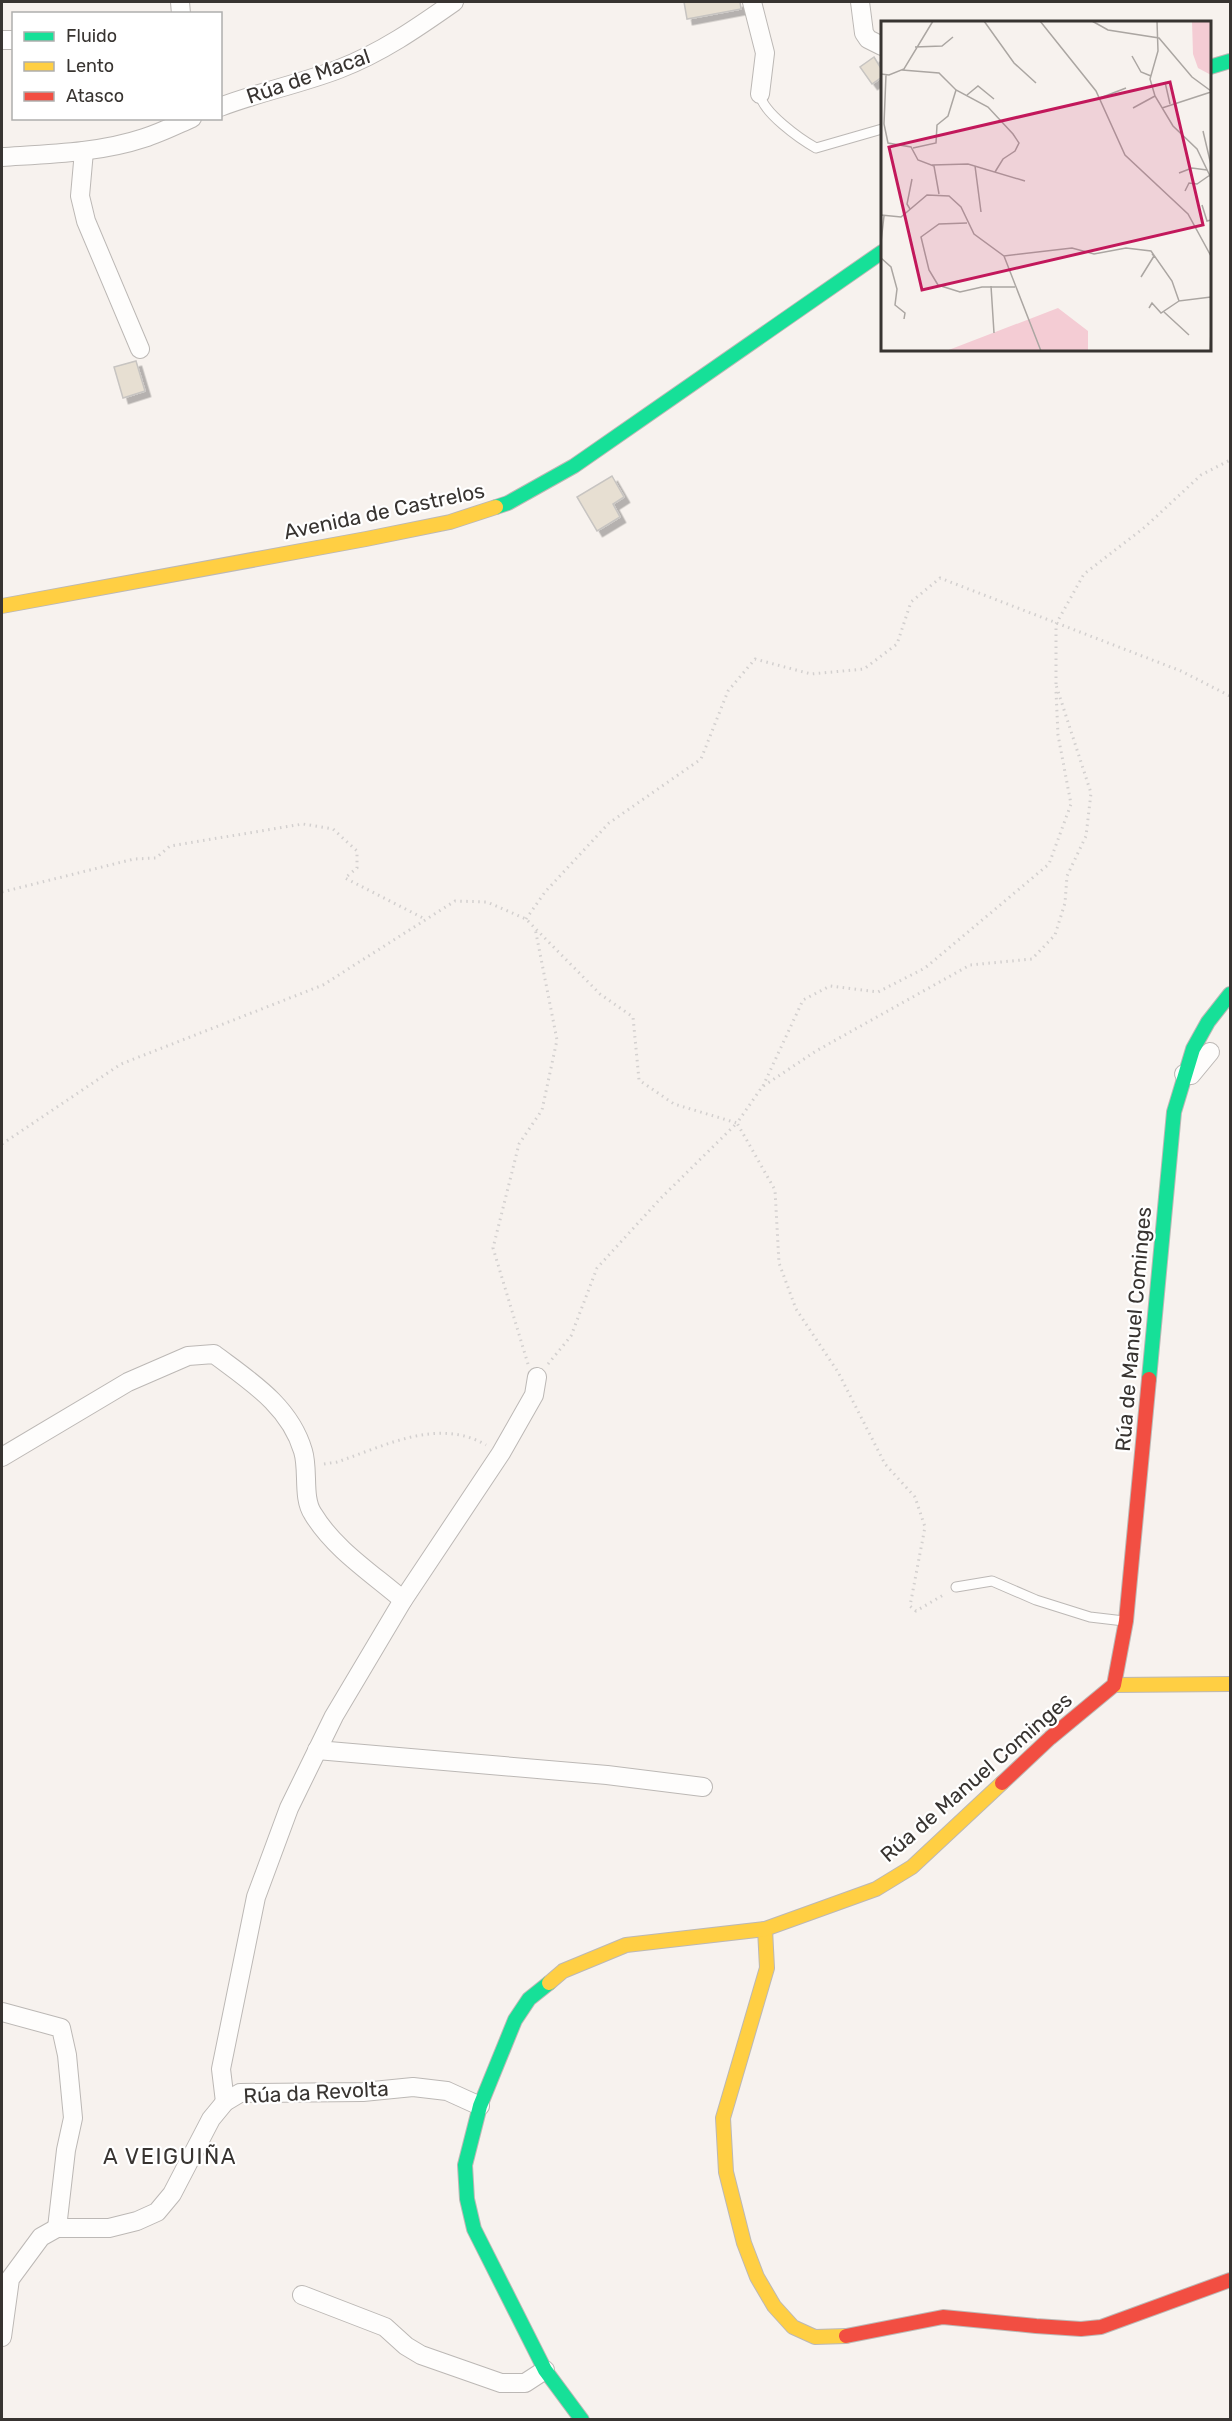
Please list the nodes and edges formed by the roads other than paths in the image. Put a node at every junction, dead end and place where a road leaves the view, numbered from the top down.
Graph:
1 (454, 2) edge
2 (752, 2) edge
3 (860, 2) edge
4 (881, 46) edge
5 (1230, 61) edge
6 (1211, 66) edge
7 (760, 94) joint
8 (222, 106) edge
9 (187, 120) edge
10 (881, 129) edge
11 (84, 151) junction
12 (2, 157) edge
13 (881, 253) edge
14 (140, 349) dead end
15 (2, 606) edge
16 (1230, 994) edge
17 (1210, 1052) dead end
18 (1182, 1074) junction
19 (537, 1377) road end
20 (2, 1457) edge
21 (957, 1587) road end
22 (403, 1600) junction
23 (1126, 1622) junction
24 (1230, 1684) edge
25 (1114, 1685) junction
26 (317, 1750) junction
27 (703, 1787) dead end
28 (765, 1929) junction
29 (2, 2012) edge
30 (225, 2102) junction
31 (480, 2106) junction
32 (57, 2228) junction
33 (1230, 2280) edge
34 (302, 2295) dead end
35 (2, 2337) edge
36 (545, 2370) junction
37 (582, 2420) edge

1 - 8 street, Rúa de Macal
2 - 7 street
3 - 4 street
5 - 6 street
7 - 10 lane
9 - 11 street
11 - 12 street
11 - 14 street
13 - 15 street, Avenida de Castrelos
16 - 18 street, Rúa de Manuel Cominges
17 - 18 street
18 - 23 street, Rúa de Manuel Cominges
19 - 22 street
20 - 22 street
21 - 23 lane
22 - 26 street
23 - 25 street, Rúa de Manuel Cominges
24 - 25 street
25 - 28 street, Rúa de Manuel Cominges
26 - 27 street
26 - 30 street
28 - 31 street, Rúa de Manuel Cominges
28 - 33 street
29 - 32 street
30 - 31 street, Rúa da Revolta
30 - 32 street, Rúa da Revolta
31 - 36 street, Rúa de Manuel Cominges
32 - 35 street
34 - 36 street
36 - 37 street, Rúa de Manuel Cominges

